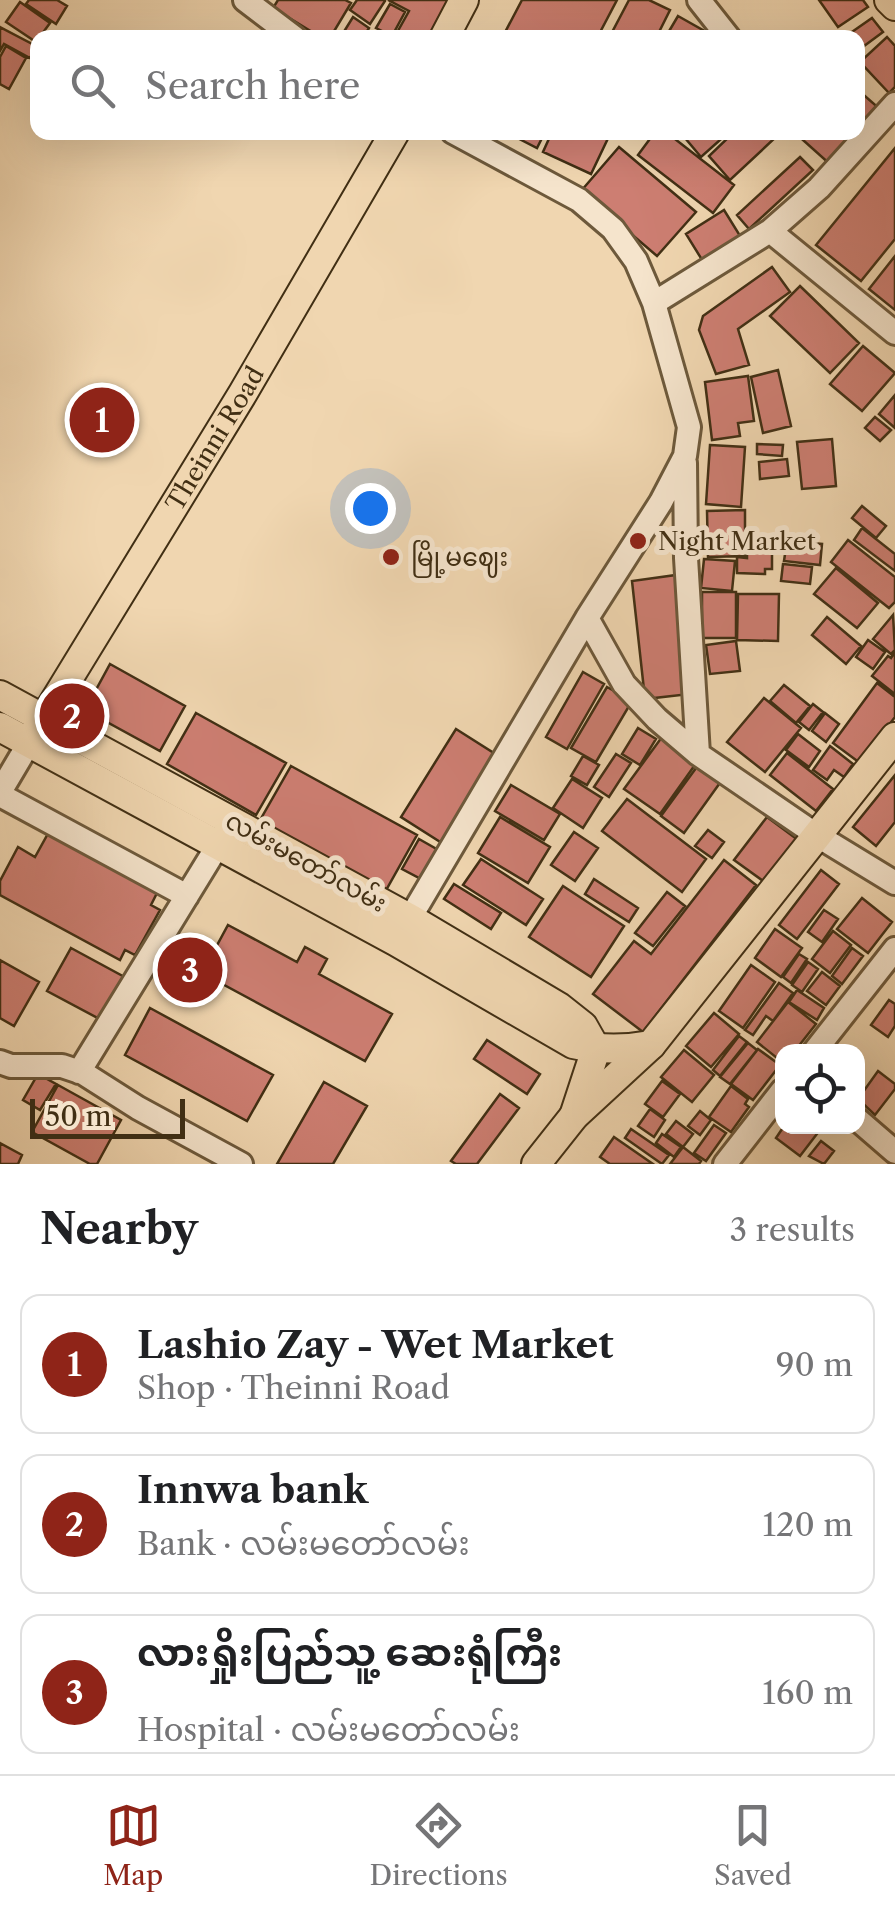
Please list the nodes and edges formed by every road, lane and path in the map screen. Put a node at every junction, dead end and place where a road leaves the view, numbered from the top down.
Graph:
1 (464, 0) edge
2 (700, 0) edge
3 (889, 0) edge
4 (255, 4) edge
5 (895, 6) edge
6 (285, 30) edge
7 (448, 30) edge
8 (724, 30) edge
9 (895, 104) edge
10 (865, 137) edge
11 (390, 140) edge
12 (468, 140) edge
13 (862, 140) edge
14 (770, 231) junction
15 (654, 304) junction
16 (895, 332) edge
17 (685, 456) junction
18 (586, 618) junction
19 (0, 695) edge
20 (44, 718) junction
21 (0, 728) edge
22 (895, 737) edge
23 (29, 743) junction
24 (698, 754) junction
25 (0, 794) edge
26 (232, 821) junction
27 (818, 836) junction
28 (218, 846) junction
29 (895, 883) edge
30 (187, 896) junction
31 (403, 930) junction
32 (895, 948) edge
33 (820, 1044) edge
34 (651, 1045) junction
35 (596, 1049) junction
36 (4, 1071) edge
37 (79, 1072) junction
38 (775, 1100) edge
39 (574, 1116) junction
40 (865, 1126) edge
41 (895, 1152) edge
42 (241, 1164) edge
43 (536, 1164) edge
44 (724, 1164) edge

1 - 7 main road
2 - 8 street
3 - 5 main road
4 - 6 street
9 - 10 street
11 - 20 main road, Theinni Road
12 - 15 street
13 - 14 street
14 - 15 street
14 - 16 street
15 - 17 street
17 - 18 street
17 - 24 street
18 - 24 street
18 - 31 street
19 - 20 main road, လမ်းမတော်လမ်း
20 - 23 main road, Theinni Road
20 - 26 main road, လမ်းမတော်လမ်း
21 - 23 main road, လမ်းမတော်လမ်း
22 - 27 main road
23 - 25 street
23 - 28 main road, လမ်းမတော်လမ်း
24 - 27 street
25 - 30 street
26 - 28 street
26 - 31 main road, လမ်းမတော်လမ်း
27 - 29 street
27 - 34 main road
28 - 30 street
28 - 31 main road, လမ်းမတော်လမ်း
30 - 37 street
31 - 35 main road, လမ်းမတော်လမ်း
32 - 33 street
34 - 35 main road
34 - 39 main road
35 - 39 main road
36 - 37 street
37 - 42 street
38 - 44 street
39 - 43 main road
40 - 41 street

